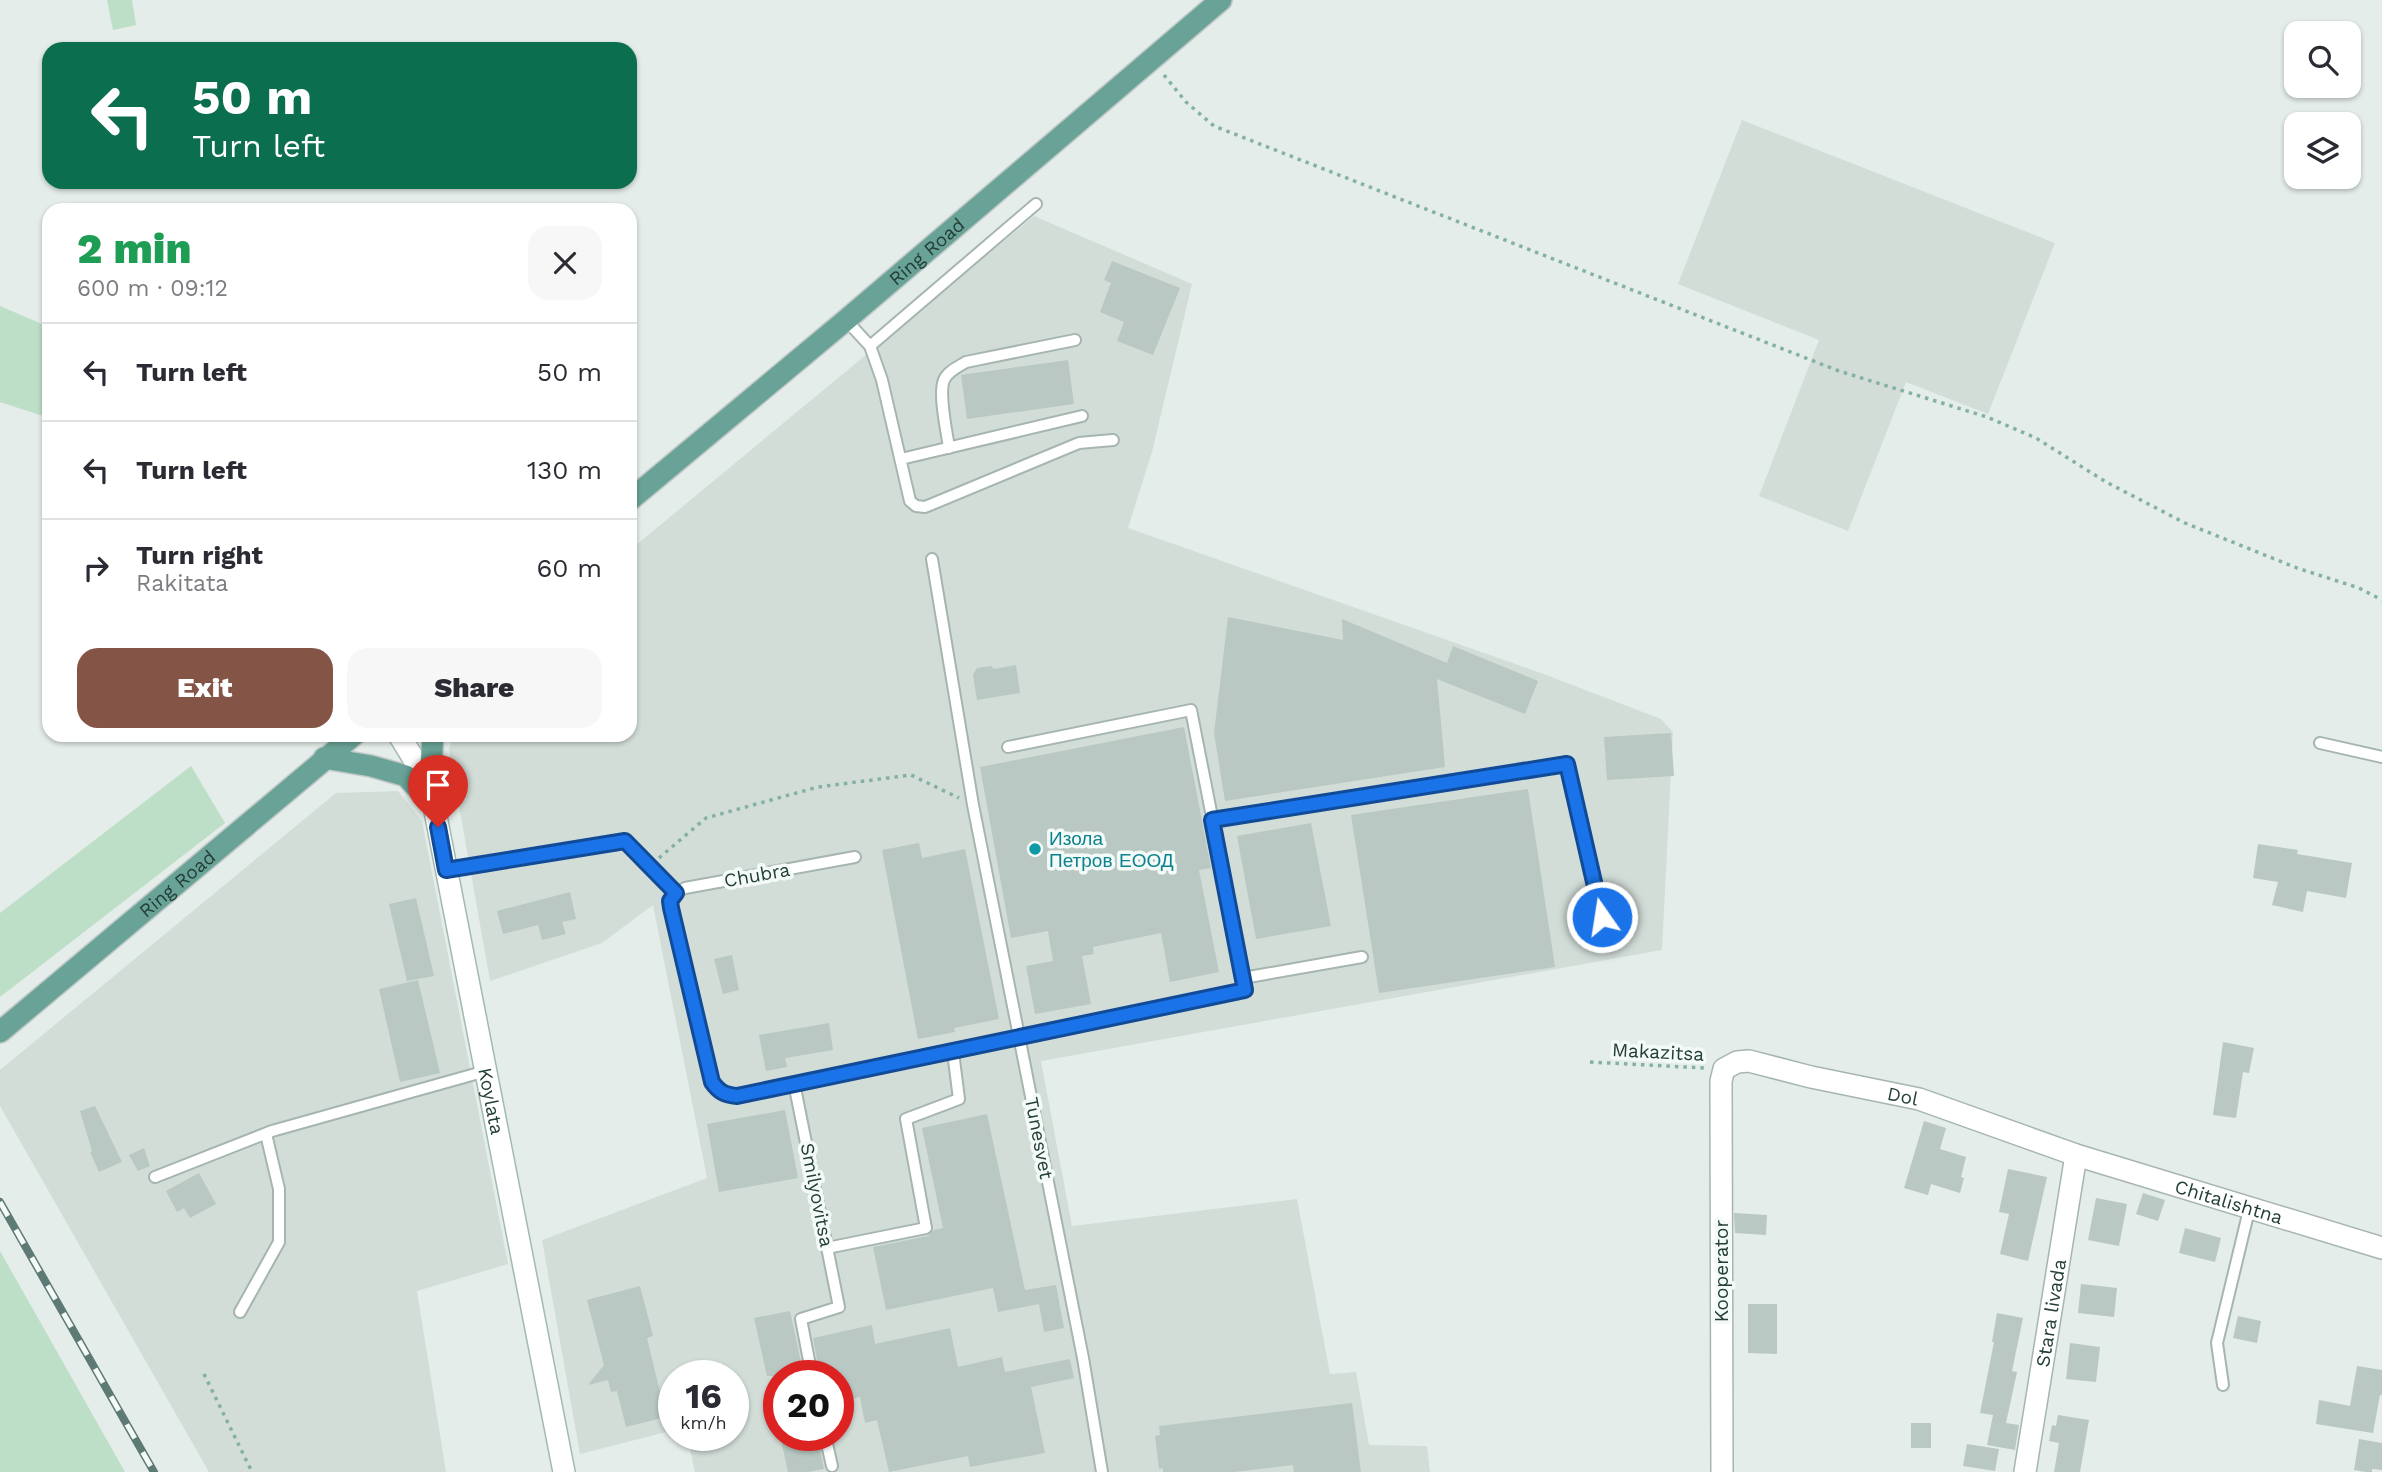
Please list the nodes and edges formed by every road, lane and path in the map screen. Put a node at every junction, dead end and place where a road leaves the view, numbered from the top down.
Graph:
1 (1220, 0) edge
2 (1150, 59) junction
3 (1036, 204) dead end
4 (846, 320) junction
5 (1075, 340) dead end
6 (870, 346) junction
7 (1082, 416) dead end
8 (1113, 440) dead end
9 (949, 448) junction
10 (901, 459) junction
11 (637, 494) edge
12 (932, 559) dead end
13 (2382, 600) edge
14 (345, 742) edge
15 (403, 742) edge
16 (432, 742) edge
17 (2320, 743) dead end
18 (1008, 747) dead end
19 (2382, 757) edge
20 (324, 758) junction
21 (973, 805) junction
22 (434, 806) junction
23 (1212, 820) junction
24 (855, 857) dead end
25 (650, 866) junction
26 (446, 870) junction
27 (676, 893) junction
28 (1602, 917) dead end
29 (1362, 957) dead end
30 (1243, 978) junction
31 (3, 1029) edge
32 (1020, 1039) junction
33 (953, 1052) junction
34 (1590, 1062) dead end
35 (1724, 1069) junction
36 (486, 1071) junction
37 (794, 1083) junction
38 (265, 1134) junction
39 (2076, 1155) junction
40 (156, 1177) dead end
41 (2250, 1206) junction
42 (827, 1248) junction
43 (2382, 1248) edge
44 (240, 1312) dead end
45 (809, 1360) edge
46 (204, 1374) dead end
47 (2223, 1385) dead end
48 (829, 1451) edge
49 (832, 1466) dead end
50 (252, 1472) edge
51 (564, 1472) edge
52 (1102, 1472) edge
53 (1722, 1472) edge
54 (2025, 1472) edge

1 - 2 main road, Ring Road
2 - 4 main road, Ring Road
2 - 13 path
3 - 6 lane
4 - 6 lane
4 - 11 main road, Ring Road
5 - 9 lane
6 - 10 lane
7 - 9 lane
8 - 10 lane
9 - 10 lane
12 - 21 lane, Tunesvet
14 - 20 main road, Ring Road
15 - 22 street, Koylata
16 - 22 main road
17 - 19 lane
18 - 23 lane
20 - 22 main road
20 - 31 main road, Ring Road
21 - 25 path
21 - 32 lane, Tunesvet
22 - 26 street, Koylata
23 - 28 lane
23 - 30 lane
24 - 27 lane, Chubra
25 - 26 lane
25 - 27 lane
26 - 36 street, Koylata
27 - 37 lane
29 - 30 lane
30 - 32 lane
32 - 33 lane
32 - 52 lane, Tunesvet
33 - 37 lane
33 - 42 lane
34 - 35 path, Makazitsa
35 - 39 street, Dol
35 - 53 street, Kooperator
36 - 38 lane
36 - 51 street, Koylata
37 - 42 lane, Smilyovitsa
38 - 40 lane
38 - 44 lane
39 - 41 street, Chitalishtna
39 - 54 street, Stara livada
41 - 43 street, Chitalishtna
41 - 47 lane
42 - 45 lane, Smilyovitsa
46 - 50 path
48 - 49 lane

